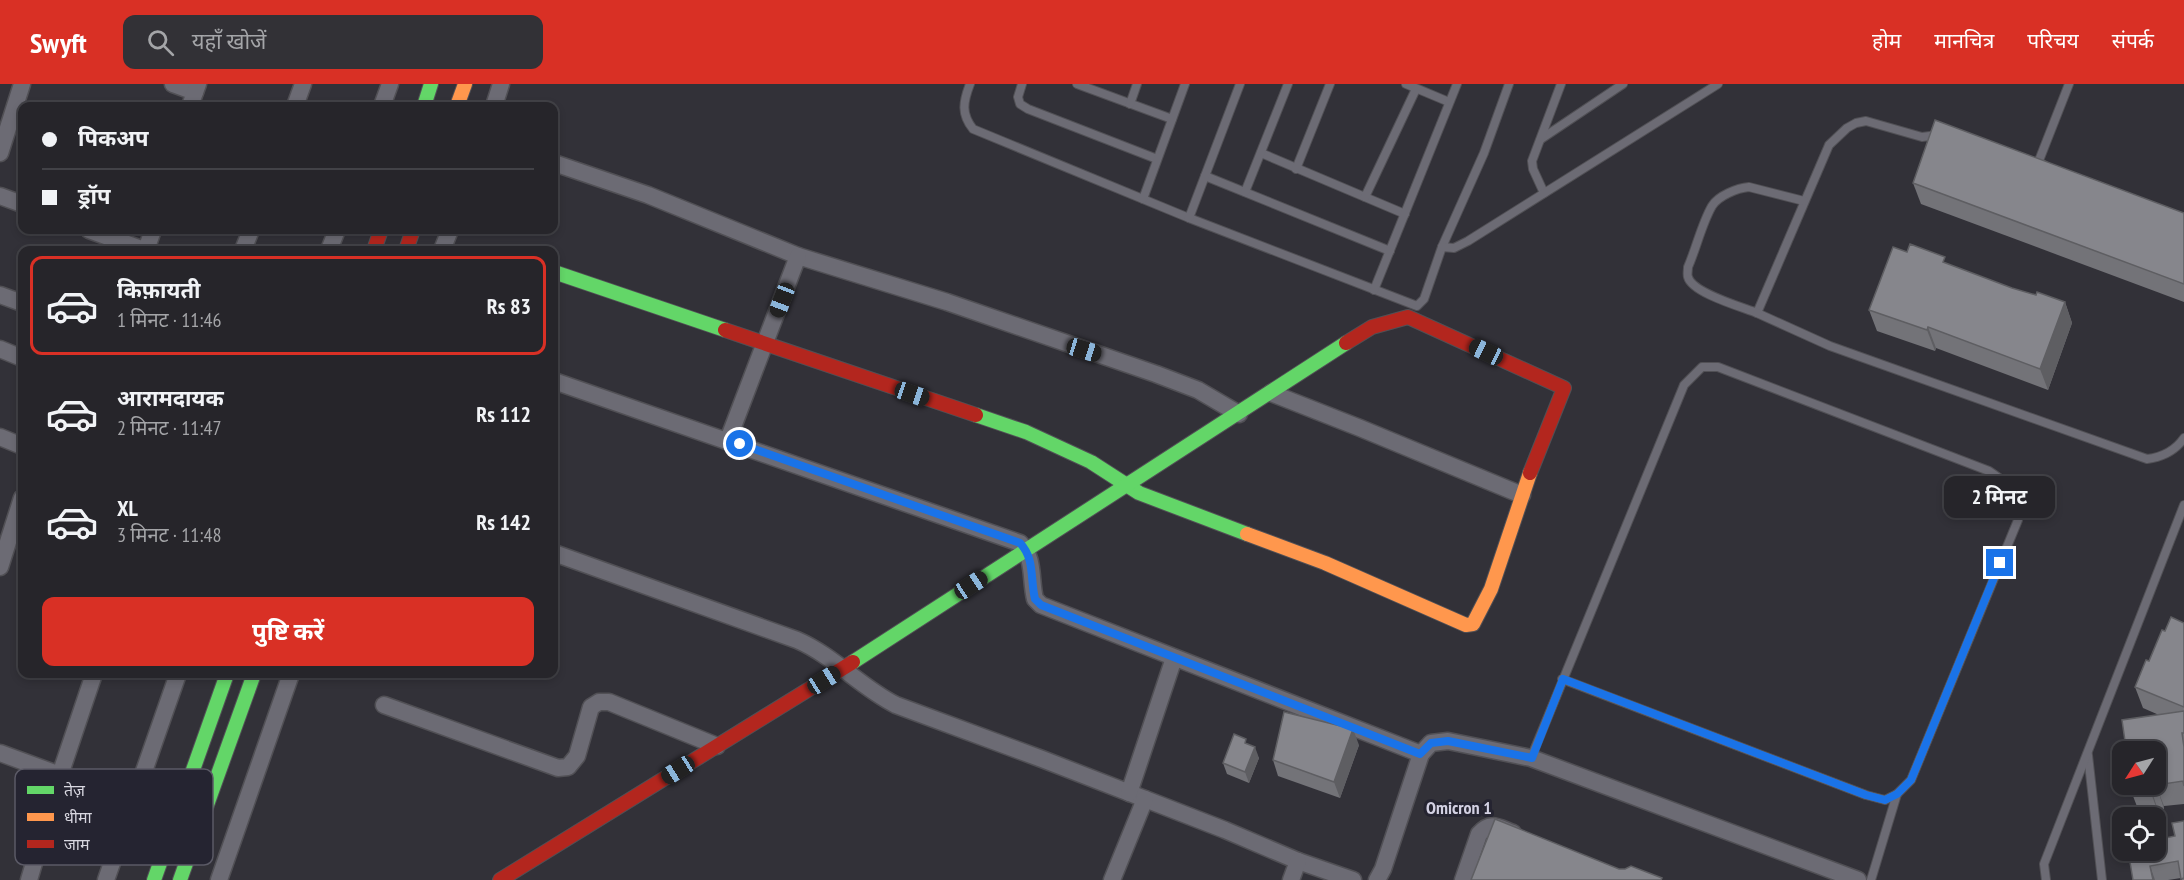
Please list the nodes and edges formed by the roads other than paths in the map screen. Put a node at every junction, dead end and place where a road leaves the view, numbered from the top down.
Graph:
1 (22, 84) edge
2 (173, 84) edge
3 (303, 84) edge
4 (390, 84) edge
5 (431, 84) edge
6 (465, 84) edge
7 (501, 84) edge
8 (970, 84) edge
9 (1022, 84) edge
10 (1077, 84) edge
11 (1137, 84) edge
12 (1185, 84) edge
13 (1239, 84) edge
14 (1288, 84) edge
15 (1330, 84) edge
16 (1406, 84) edge
17 (1457, 84) edge
18 (1509, 84) edge
19 (1561, 84) edge
20 (1623, 84) edge
21 (1718, 84) edge
22 (2068, 84) edge
23 (1416, 88) junction
24 (194, 94) edge
25 (296, 102) edge
26 (383, 102) edge
27 (425, 102) edge
28 (458, 102) edge
29 (495, 102) edge
30 (1449, 102) junction
31 (1130, 104) junction
32 (1172, 120) junction
33 (1947, 134) edge
34 (1540, 140) junction
35 (0, 153) edge
36 (1261, 153) junction
37 (1157, 159) junction
38 (2028, 159) edge
39 (2038, 163) junction
40 (558, 164) edge
41 (2049, 167) edge
42 (1296, 169) junction
43 (1205, 176) junction
44 (1245, 192) junction
45 (1544, 193) junction
46 (0, 196) edge
47 (1365, 197) junction
48 (1143, 199) junction
49 (1804, 201) junction
50 (18, 203) edge
51 (1405, 214) junction
52 (1189, 218) junction
53 (100, 234) edge
54 (134, 246) edge
55 (1442, 247) junction
56 (1390, 250) junction
57 (798, 256) junction
58 (558, 273) edge
59 (1374, 290) junction
60 (0, 295) edge
61 (18, 302) edge
62 (1757, 313) junction
63 (765, 344) junction
64 (0, 350) edge
65 (18, 357) edge
66 (558, 382) edge
67 (1271, 393) junction
68 (1239, 414) junction
69 (0, 437) edge
70 (2184, 438) edge
71 (728, 440) junction
72 (18, 444) edge
73 (1126, 485) junction
74 (1522, 495) junction
75 (2184, 505) edge
76 (18, 511) edge
77 (1026, 550) junction
78 (558, 554) edge
79 (0, 567) edge
80 (1174, 658) junction
81 (842, 669) junction
82 (93, 678) edge
83 (177, 678) edge
84 (226, 678) edge
85 (253, 678) edge
86 (290, 678) edge
87 (1563, 679) junction
88 (384, 705) dead end
89 (717, 746) junction
90 (0, 753) edge
91 (2088, 753) junction
92 (1420, 754) junction
93 (1532, 758) junction
94 (44, 769) edge
95 (62, 769) edge
96 (145, 769) edge
97 (193, 769) edge
98 (213, 788) edge
99 (1897, 794) junction
100 (1137, 796) junction
101 (1526, 838) edge
102 (1298, 861) junction
103 (33, 865) edge
104 (111, 865) edge
105 (159, 865) edge
106 (185, 865) edge
107 (1818, 873) edge
108 (1853, 879) edge
109 (29, 880) edge
110 (106, 880) edge
111 (154, 880) edge
112 (180, 880) edge
113 (219, 880) edge
114 (500, 880) edge
115 (1112, 880) edge
116 (1291, 880) edge
117 (1353, 880) edge
118 (1377, 880) edge
119 (1463, 880) edge
120 (1870, 880) edge
121 (2046, 880) edge
122 (2102, 880) edge

1 - 35 street
2 - 24 street
3 - 25 street
4 - 26 street
5 - 27 street
6 - 28 street
7 - 29 street
8 - 48 lane
9 - 37 lane
10 - 31 lane
11 - 31 lane
12 - 32 lane
13 - 43 lane
14 - 36 lane
15 - 42 lane
16 - 23 lane
17 - 30 lane
18 - 55 lane
19 - 34 lane
20 - 34 lane
21 - 45 lane
22 - 39 lane
23 - 30 lane
23 - 47 lane
30 - 51 lane
31 - 32 lane
32 - 37 lane
33 - 49 lane
34 - 45 lane
36 - 42 lane
36 - 44 lane
37 - 48 lane
38 - 39 lane
39 - 41 lane
40 - 57 street
42 - 47 lane
43 - 44 lane
43 - 52 lane
44 - 56 lane
45 - 55 lane
46 - 50 street
47 - 51 lane
48 - 52 lane
49 - 62 lane
49 - 62 lane
51 - 56 lane
52 - 59 lane
53 - 54 street
55 - 59 lane
56 - 59 lane
57 - 63 street
57 - 68 street
58 - 63 street
60 - 61 street
62 - 70 lane
63 - 71 street
63 - 73 street
64 - 65 street
66 - 71 street
67 - 68 street
67 - 74 street
67 - 74 street
68 - 73 street
69 - 72 street
71 - 77 street
73 - 74 street
73 - 77 street
75 - 91 lane
76 - 79 street
77 - 80 street
77 - 81 street
78 - 81 street
80 - 92 street
80 - 100 street
81 - 89 street
81 - 100 street
82 - 95 street
83 - 96 street
84 - 97 street
85 - 98 street
86 - 113 street
87 - 93 lane
87 - 99 lane
87 - 99 lane
88 - 89 street
89 - 114 street
90 - 94 street
91 - 121 lane
91 - 122 lane
92 - 93 street
92 - 118 street
93 - 107 street
99 - 120 lane
100 - 102 street
100 - 115 street
101 - 119 street
102 - 116 street
102 - 117 street
103 - 109 street
104 - 110 street
105 - 111 street
106 - 112 street
107 - 108 street

